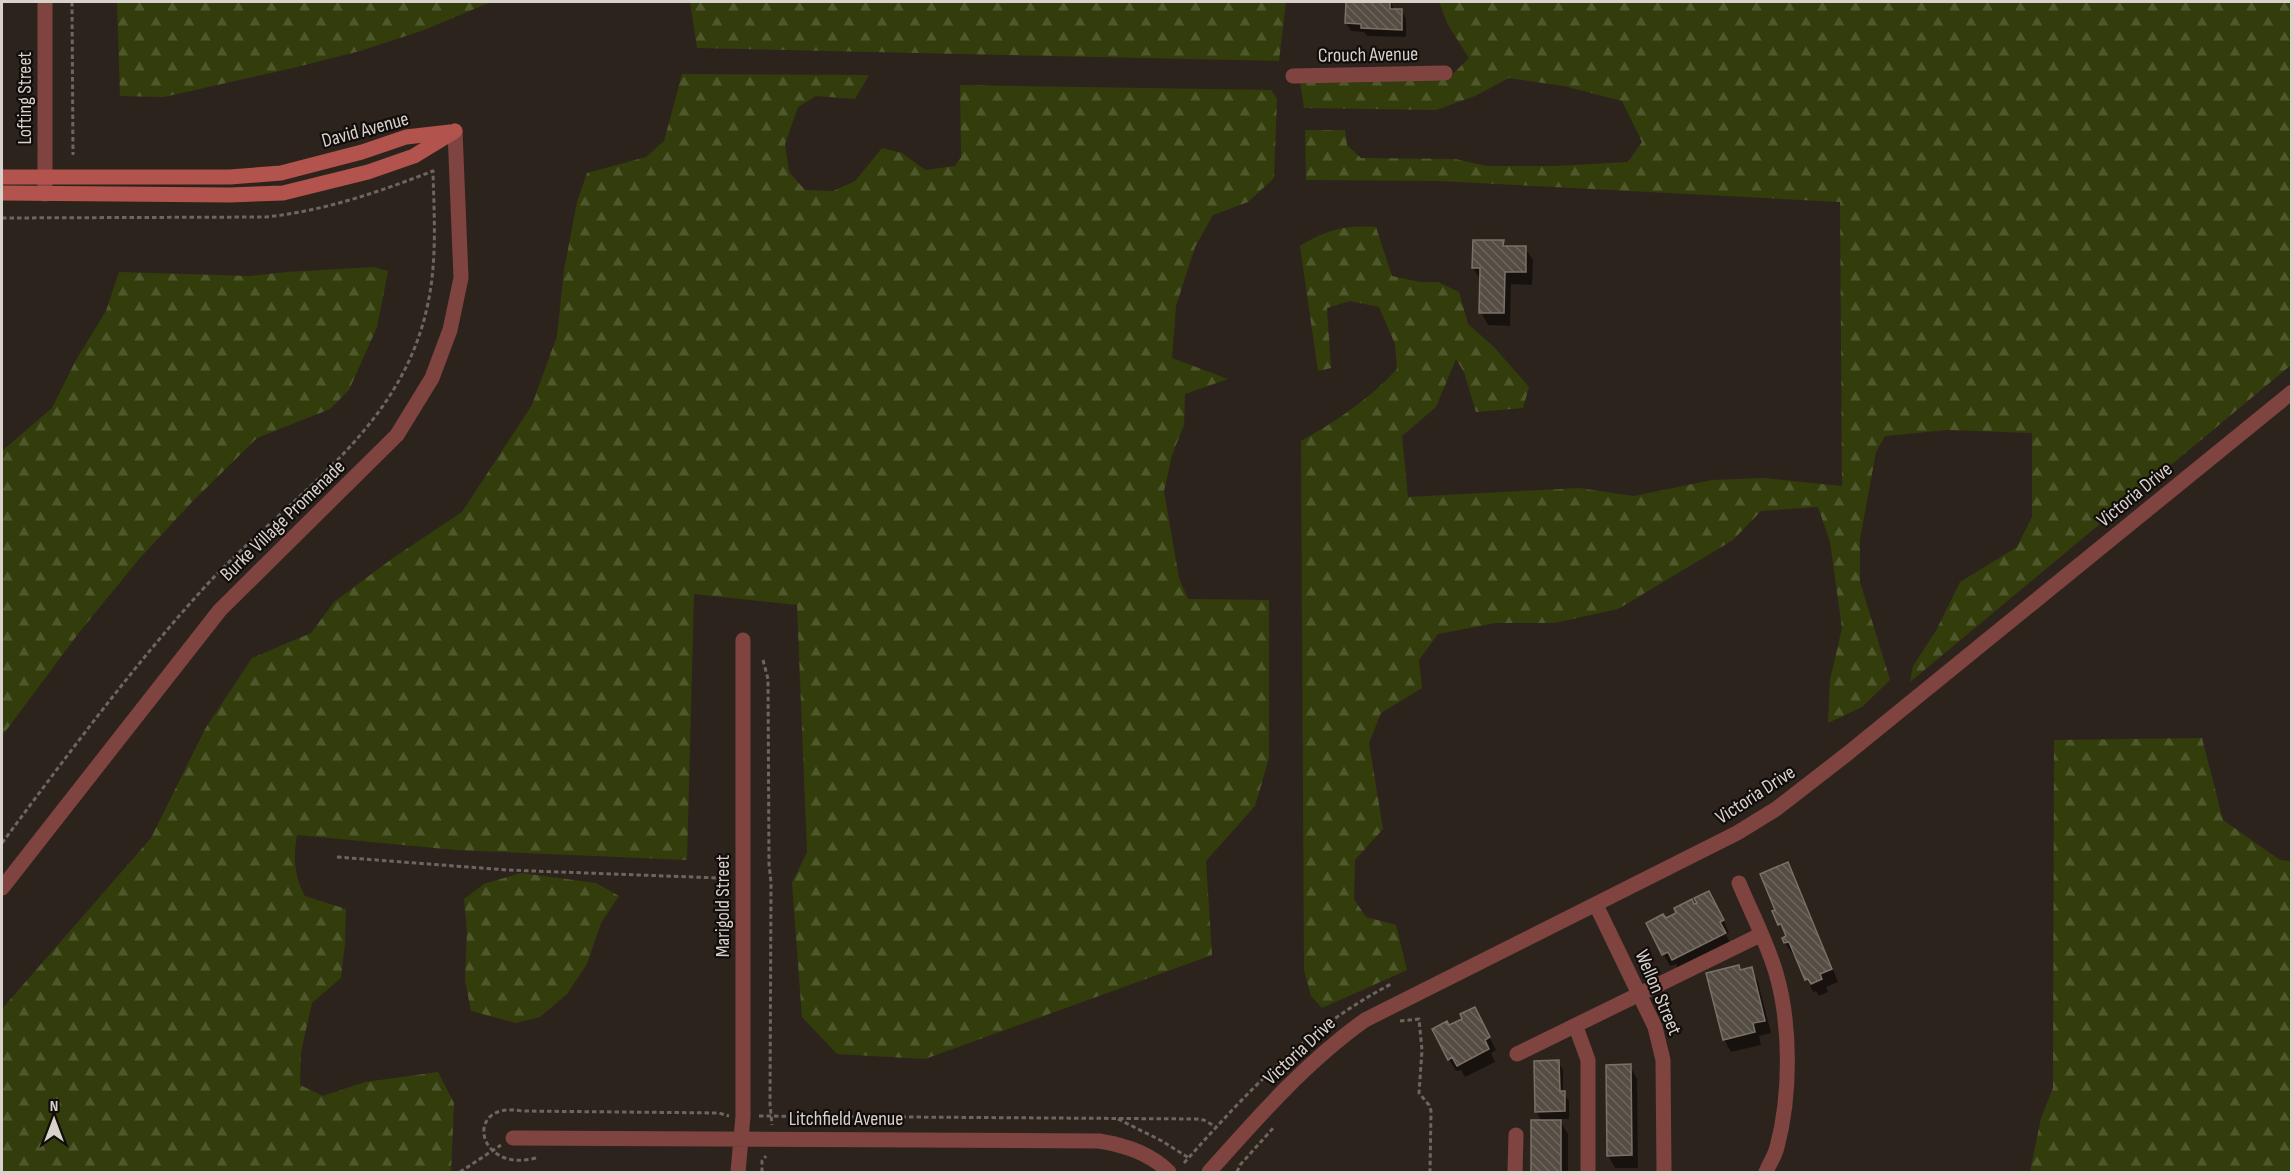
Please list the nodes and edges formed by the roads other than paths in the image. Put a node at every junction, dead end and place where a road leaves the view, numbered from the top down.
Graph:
1 (45, 2) edge
2 (1445, 73) dead end
3 (1293, 76) dead end
4 (455, 131) junction
5 (45, 176) junction
6 (2, 177) edge
7 (2, 194) edge
8 (45, 194) junction
9 (2292, 392) edge
10 (743, 640) dead end
11 (1738, 883) dead end
12 (2, 888) edge
13 (1596, 904) junction
14 (1760, 935) junction
15 (1639, 994) junction
16 (1576, 1027) junction
17 (1517, 1054) dead end
18 (1516, 1135) dead end
19 (513, 1138) dead end
20 (740, 1139) junction
21 (738, 1173) edge
22 (1169, 1173) edge
23 (1209, 1173) edge
24 (1515, 1173) edge
25 (1588, 1173) edge
26 (1664, 1173) edge
27 (1766, 1173) edge

1 - 5 street, Lofting Street
2 - 3 street, Crouch Avenue
4 - 5 main road, David Avenue
4 - 8 main road, David Avenue
4 - 12 street, Burke Village Promenade
5 - 6 main road, David Avenue
5 - 8 street, Lofting Street
7 - 8 main road, David Avenue
9 - 13 street, Victoria Drive
10 - 20 street, Marigold Street
11 - 14 street
13 - 15 street, Wellon Street
13 - 23 street, Victoria Drive
14 - 15 street
14 - 27 street
15 - 16 street
15 - 26 street, Wellon Street
16 - 17 street
16 - 25 street
18 - 24 street
19 - 20 street, Litchfield Avenue
20 - 21 street, Marigold Street
20 - 22 street, Litchfield Avenue

